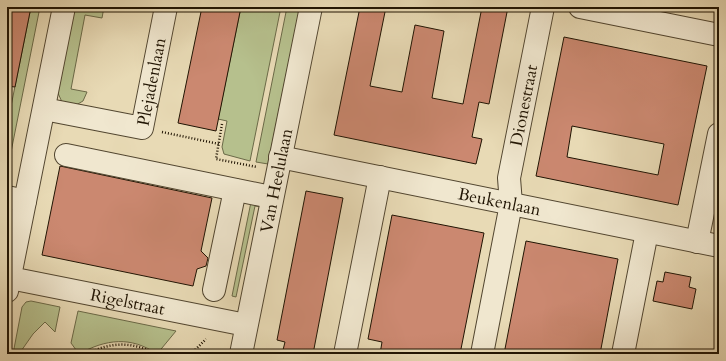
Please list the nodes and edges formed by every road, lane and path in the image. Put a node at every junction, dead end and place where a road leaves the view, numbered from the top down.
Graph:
1 (64, 7) edge
2 (166, 7) edge
3 (311, 7) edge
4 (543, 7) edge
5 (580, 7) edge
6 (719, 35) edge
7 (44, 109) junction
8 (222, 124) dead end
9 (142, 128) junction
10 (719, 134) edge
11 (219, 144) junction
12 (66, 155) dead end
13 (278, 164) junction
14 (380, 177) junction
15 (235, 190) junction
16 (271, 197) junction
17 (16, 199) edge
18 (511, 204) junction
19 (647, 232) junction
20 (697, 242) junction
21 (719, 246) edge
22 (8, 284) edge
23 (214, 290) dead end
24 (246, 325) junction
25 (209, 336) dead end
26 (87, 354) edge
27 (156, 354) edge
28 (191, 354) edge
29 (240, 354) edge
30 (346, 354) edge
31 (482, 354) edge
32 (623, 354) edge

1 - 7 street
2 - 9 street, Plejadenlaan
3 - 13 street, Van Heelulaan
4 - 18 street, Dionestraat
5 - 6 street
7 - 9 street, Plejadenlaan
7 - 17 street
8 - 11 path
9 - 11 path
10 - 20 street
11 - 13 path
12 - 15 street
13 - 14 street, Beukenlaan
13 - 16 street, Van Heelulaan
14 - 18 street, Beukenlaan
14 - 30 street
15 - 16 street
15 - 23 street
16 - 24 street, Van Heelulaan
17 - 22 street
18 - 19 street, Beukenlaan
18 - 31 street, Dionestraat
19 - 20 street, Beukenlaan
19 - 32 street
20 - 21 street, Beukenlaan
22 - 24 street, Rigelstraat
24 - 29 street, Van Heelulaan
25 - 28 path
26 - 27 path

